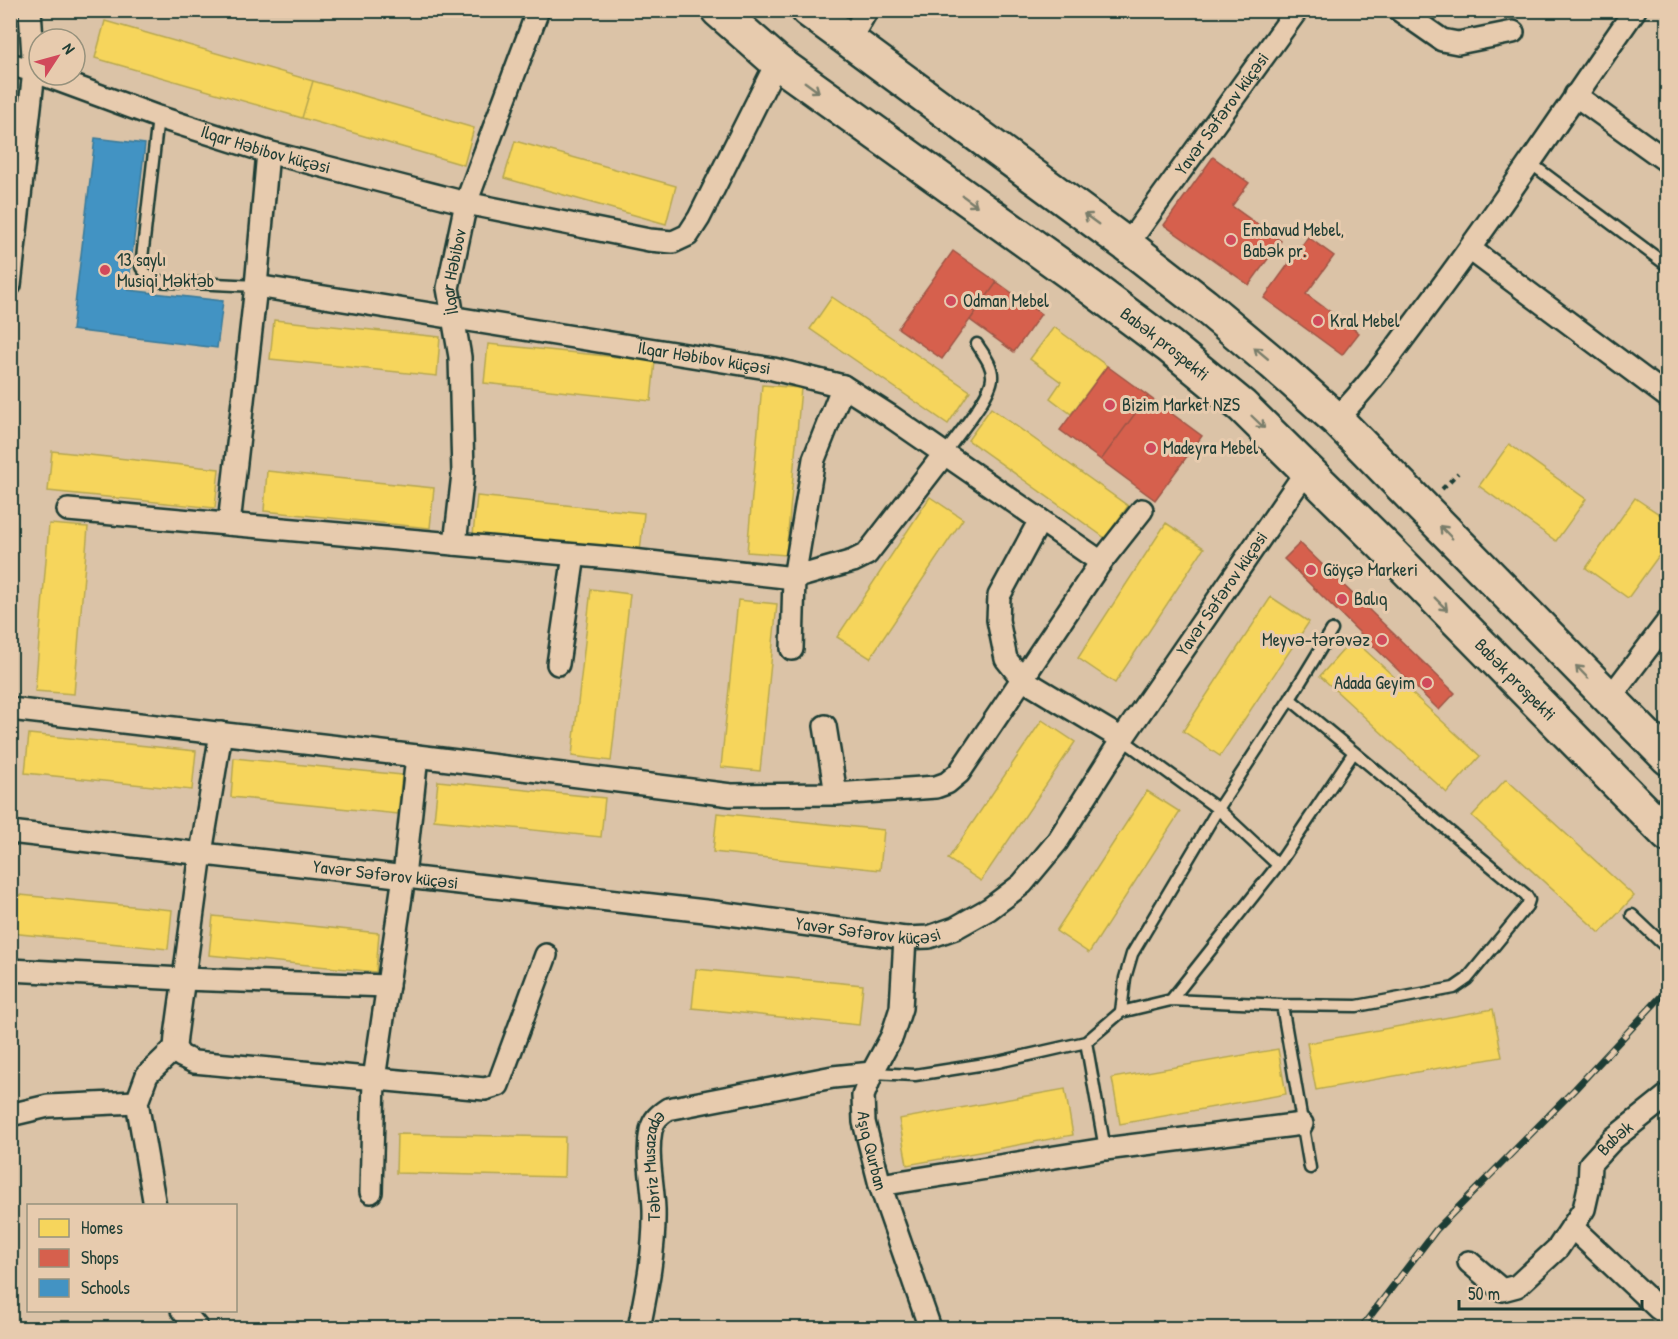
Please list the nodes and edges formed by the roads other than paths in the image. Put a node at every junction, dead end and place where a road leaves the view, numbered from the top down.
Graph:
1 (30, 10) edge
2 (538, 10) edge
3 (718, 10) edge
4 (808, 10) edge
5 (867, 10) edge
6 (1297, 10) edge
7 (1399, 10) edge
8 (1635, 10) edge
9 (32, 27) edge
10 (1513, 32) dead end
11 (849, 41) junction
12 (777, 62) junction
13 (10, 64) edge
14 (27, 69) edge
15 (37, 87) edge
16 (77, 87) edge
17 (1575, 95) junction
18 (158, 117) junction
19 (268, 152) junction
20 (1530, 162) junction
21 (1668, 162) edge
22 (466, 203) junction
23 (1127, 245) junction
24 (1470, 249) junction
25 (1668, 266) edge
26 (10, 285) edge
27 (256, 286) junction
28 (454, 318) junction
29 (976, 344) dead end
30 (843, 386) junction
31 (1668, 396) edge
32 (1336, 419) junction
33 (945, 453) junction
34 (1307, 470) junction
35 (68, 510) dead end
36 (1142, 510) dead end
37 (1040, 520) junction
38 (229, 525) junction
39 (455, 544) junction
40 (574, 555) junction
41 (1101, 562) junction
42 (794, 578) junction
43 (1668, 621) edge
44 (1332, 630) dead end
45 (792, 649) dead end
46 (558, 664) dead end
47 (1022, 679) junction
48 (1290, 699) junction
49 (1609, 699) junction
50 (10, 709) edge
51 (825, 726) dead end
52 (221, 733) junction
53 (1122, 739) junction
54 (1354, 752) junction
55 (417, 756) junction
56 (1668, 758) edge
57 (836, 794) junction
58 (1218, 809) junction
59 (10, 832) edge
60 (1668, 835) edge
61 (201, 853) junction
62 (1278, 865) junction
63 (404, 876) junction
64 (1632, 915) dead end
65 (905, 938) junction
66 (1668, 949) edge
67 (546, 956) dead end
68 (10, 970) edge
69 (183, 979) junction
70 (388, 986) junction
71 (1171, 1000) junction
72 (1282, 1005) junction
73 (1121, 1012) junction
74 (1086, 1042) junction
75 (175, 1048) junction
76 (872, 1073) junction
77 (374, 1078) junction
78 (1668, 1095) edge
79 (137, 1102) junction
80 (10, 1115) edge
81 (1302, 1124) junction
82 (1104, 1149) junction
83 (1310, 1168) dead end
84 (880, 1185) junction
85 (371, 1192) dead end
86 (155, 1204) edge
87 (1572, 1227) junction
88 (1469, 1262) dead end
89 (1659, 1309) dead end
90 (183, 1312) edge
91 (197, 1329) edge
92 (639, 1329) edge
93 (930, 1329) edge

1 - 9 street
2 - 22 street, İlqar Həbibov
3 - 12 main road, Babək prospekti
4 - 11 main road
5 - 11 street
6 - 23 street, Yavər Səfərov küçəsi
7 - 10 street
8 - 17 street
23 -> 11 main road
12 - 22 street, İlqar Həbibov küçəsi
12 -> 34 main road, Babək prospekti
13 - 14 street, İlqar Həbibov küçəsi
15 - 26 street
16 - 18 street, İlqar Həbibov küçəsi
17 - 20 street
17 - 21 street
18 - 19 street, İlqar Həbibov küçəsi
18 - 27 lane
19 - 22 street, İlqar Həbibov küçəsi
19 - 27 street
20 - 24 street
20 - 25 lane
22 - 28 street, İlqar Həbibov
32 -> 23 main road
24 - 31 street
24 - 32 street
27 - 28 street, İlqar Həbibov küçəsi
27 - 38 street
28 - 30 street, İlqar Həbibov küçəsi
28 - 39 street, İlqar Həbibov
29 - 33 lane
30 - 33 street, İlqar Həbibov küçəsi
30 - 42 street
49 -> 32 main road
33 - 37 street, İlqar Həbibov küçəsi
33 - 42 street
34 - 53 street, Yavər Səfərov küçəsi
34 -> 60 main road, Babək prospekti
35 - 38 street
36 - 41 street
37 - 41 street, İlqar Həbibov küçəsi
37 - 47 street
38 - 39 street
39 - 40 street
40 - 42 street
40 - 46 street
41 - 47 street
42 - 45 street
43 - 49 street
44 - 48 lane
47 - 53 street
47 - 57 street
48 - 54 lane
48 - 58 lane
49 - 56 main road
50 - 52 street
51 - 57 street
52 - 55 street
52 - 61 street
53 - 58 lane
53 - 65 street, Yavər Səfərov küçəsi
54 - 62 lane
54 - 72 lane
55 - 57 street
55 - 63 street
58 - 62 lane
58 - 73 lane
59 - 61 street, Yavər Səfərov küçəsi
61 - 63 street, Yavər Səfərov küçəsi
61 - 69 street
62 - 71 lane
63 - 65 street, Yavər Səfərov küçəsi
63 - 70 street
64 - 66 lane
65 - 76 street, Aşıq Qurban
67 - 77 street
68 - 69 street
69 - 70 street
69 - 75 street
70 - 77 street
71 - 72 lane
71 - 73 lane
72 - 81 lane
73 - 74 lane
74 - 76 lane
74 - 82 lane
75 - 77 street
75 - 79 street
76 - 84 street, Aşıq Qurban
76 - 92 street, Təbriz Musazadə
77 - 85 street
78 - 87 street, Babək
79 - 80 street
79 - 86 street
81 - 82 street
81 - 83 lane
82 - 84 street
84 - 93 street, Aşıq Qurban
87 - 88 street, Babək
87 - 89 street
90 - 91 street

